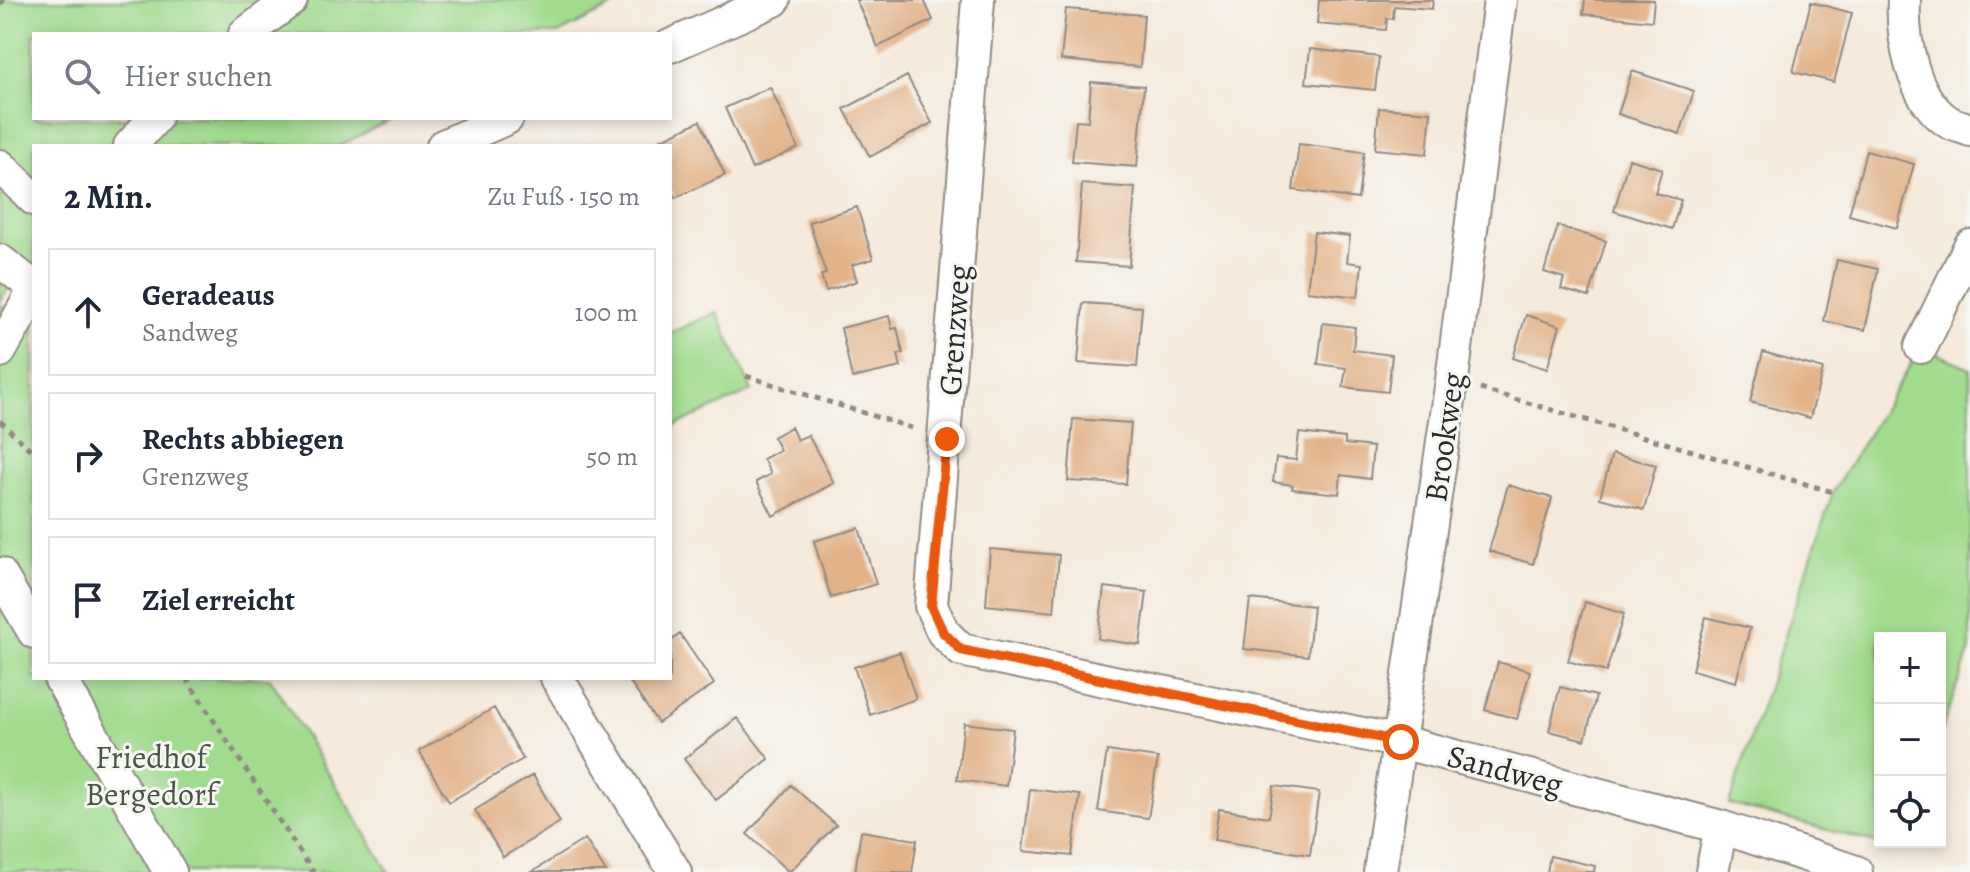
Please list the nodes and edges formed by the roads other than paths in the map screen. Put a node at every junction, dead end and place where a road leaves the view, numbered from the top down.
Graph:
1 (291, 0) edge
2 (774, 0) edge
3 (978, 0) edge
4 (1500, 0) edge
5 (1904, 0) edge
6 (248, 32) edge
7 (672, 45) edge
8 (153, 120) edge
9 (502, 120) edge
10 (1970, 130) edge
11 (132, 144) edge
12 (448, 144) edge
13 (0, 166) edge
14 (32, 197) edge
15 (1970, 246) edge
16 (0, 261) edge
17 (32, 287) edge
18 (32, 293) edge
19 (1921, 347) dead end
20 (0, 351) edge
21 (0, 574) edge
22 (32, 629) edge
23 (961, 650) joint
24 (61, 680) edge
25 (558, 680) edge
26 (1401, 742) junction
27 (1721, 827) junction
28 (170, 872) edge
29 (675, 872) edge
30 (1380, 872) edge
31 (1712, 872) edge
32 (1856, 872) edge

1 - 6 street
2 - 7 street
3 - 23 street, Grenzweg
4 - 26 street, Brookweg
5 - 10 street
8 - 11 street
9 - 12 street
13 - 14 street
15 - 19 street
16 - 17 street
18 - 20 street
21 - 22 street
23 - 26 street, Sandweg
24 - 28 street
25 - 29 street
26 - 27 street, Sandweg
26 - 30 street, Brookweg
27 - 31 street
27 - 32 street, Sandweg

